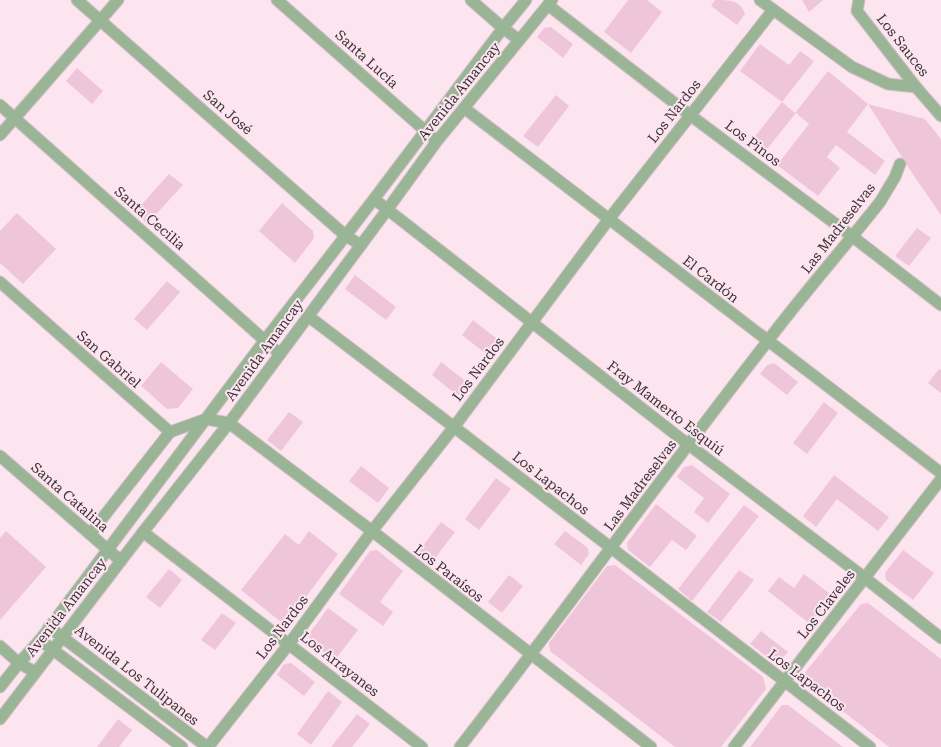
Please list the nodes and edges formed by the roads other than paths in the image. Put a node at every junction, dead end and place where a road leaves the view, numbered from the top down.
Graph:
1 (77, 0) edge
2 (118, 0) edge
3 (277, 0) edge
4 (471, 0) edge
5 (526, 0) edge
6 (760, 0) edge
7 (550, 2) edge
8 (858, 5) edge
9 (773, 10) junction
10 (100, 21) junction
11 (503, 28) junction
12 (519, 40) junction
13 (916, 87) junction
14 (0, 106) edge
15 (464, 108) junction
16 (690, 115) junction
17 (941, 116) edge
18 (14, 118) junction
19 (425, 131) junction
20 (0, 135) edge
21 (437, 141) junction
22 (900, 164) dead end
23 (374, 199) junction
24 (387, 210) junction
25 (609, 219) junction
26 (346, 236) junction
27 (852, 237) junction
28 (361, 245) junction
29 (0, 282) edge
30 (941, 305) edge
31 (308, 316) junction
32 (532, 322) junction
33 (265, 340) junction
34 (767, 341) junction
35 (280, 354) junction
36 (206, 420) junction
37 (228, 423) junction
38 (454, 427) junction
39 (170, 432) junction
40 (689, 445) junction
41 (0, 456) edge
42 (941, 473) edge
43 (941, 479) edge
44 (372, 531) junction
45 (143, 532) junction
46 (90, 534) junction
47 (610, 548) junction
48 (108, 550) junction
49 (121, 561) junction
50 (865, 578) junction
51 (49, 627) junction
52 (63, 637) junction
53 (941, 638) edge
54 (40, 640) junction
55 (289, 644) junction
56 (0, 646) edge
57 (53, 650) junction
58 (531, 655) junction
59 (19, 663) junction
60 (35, 672) junction
61 (784, 681) junction
62 (0, 687) edge
63 (0, 719) edge
64 (182, 747) edge
65 (208, 747) edge
66 (422, 747) edge
67 (460, 747) edge
68 (650, 747) edge
69 (734, 747) edge
70 (870, 747) edge

1 - 10 street, San José
2 - 10 street
3 - 19 street, Santa Lucía
4 - 11 street
5 - 11 street, Avenida Amancay
6 - 9 street
7 - 12 street, Avenida Amancay
7 - 16 street, Los Pinos
8 - 13 street, Los Sauces
9 - 13 street
9 - 16 street, Los Nardos
10 - 18 street
10 - 26 street, San José
11 - 12 street
11 - 19 street, Avenida Amancay
12 - 15 street, Avenida Amancay
13 - 17 street, Los Sauces
14 - 18 street, Santa Cecilia
15 - 21 street, Avenida Amancay
15 - 25 street, El Cardón
16 - 25 street, Los Nardos
16 - 27 street, Los Pinos
18 - 20 street
18 - 33 street, Santa Cecilia
19 - 21 street, Santa Lucía
19 - 23 street, Avenida Amancay
21 - 24 street, Avenida Amancay
22 - 27 street, Las Madreselvas
23 - 24 street, Fray Mamerto Esquiú
23 - 26 street, Avenida Amancay
24 - 28 street, Avenida Amancay
24 - 32 street, Fray Mamerto Esquiú
25 - 32 street, Los Nardos
25 - 34 street, El Cardón
26 - 28 street, San José
26 - 33 street, Avenida Amancay
27 - 30 street, Los Pinos
27 - 34 street, Las Madreselvas
28 - 31 street, Avenida Amancay
29 - 39 street, San Gabriel
31 - 35 street, Avenida Amancay
31 - 38 street, Los Lapachos
32 - 38 street, Los Nardos
32 - 40 street, Fray Mamerto Esquiú
33 - 35 street, Santa Cecilia
33 - 36 street, Avenida Amancay
34 - 40 street, Las Madreselvas
34 - 42 street, El Cardón
35 - 37 street, Avenida Amancay
36 - 37 street
36 - 39 street
36 - 48 street, Avenida Amancay
37 - 44 street, Los Paraísos
37 - 45 street, Avenida Amancay
38 - 44 street, Los Nardos
38 - 47 street, Los Lapachos
39 - 46 street
40 - 47 street, Las Madreselvas
40 - 50 street, Fray Mamerto Esquiú
41 - 46 street, Santa Catalina
43 - 50 street, Los Claveles
44 - 55 street, Los Nardos
44 - 58 street, Los Paraísos
45 - 49 street, Avenida Amancay
45 - 55 street, Los Arrayanes
46 - 48 street, Santa Catalina
47 - 58 street, Las Madreselvas
47 - 61 street, Los Lapachos
48 - 49 street, Santa Catalina
48 - 51 street, Avenida Amancay
49 - 52 street, Avenida Amancay
50 - 53 street, Fray Mamerto Esquiú
50 - 61 street, Los Claveles
51 - 52 street, Avenida Los Tulipanes
51 - 54 street, Avenida Amancay
52 - 57 street, Avenida Amancay
52 - 65 street, Avenida Los Tulipanes
54 - 57 street, Avenida Los Tulipanes
54 - 59 street, Avenida Amancay
55 - 65 street, Los Nardos
55 - 66 street, Los Arrayanes
56 - 59 street
57 - 60 street, Avenida Amancay
57 - 64 street, Avenida Los Tulipanes
58 - 67 street, Las Madreselvas
58 - 68 street, Los Paraísos
59 - 60 street
59 - 62 street, Avenida Amancay
60 - 63 street, Avenida Amancay
61 - 69 street, Los Claveles
61 - 70 street, Los Lapachos

